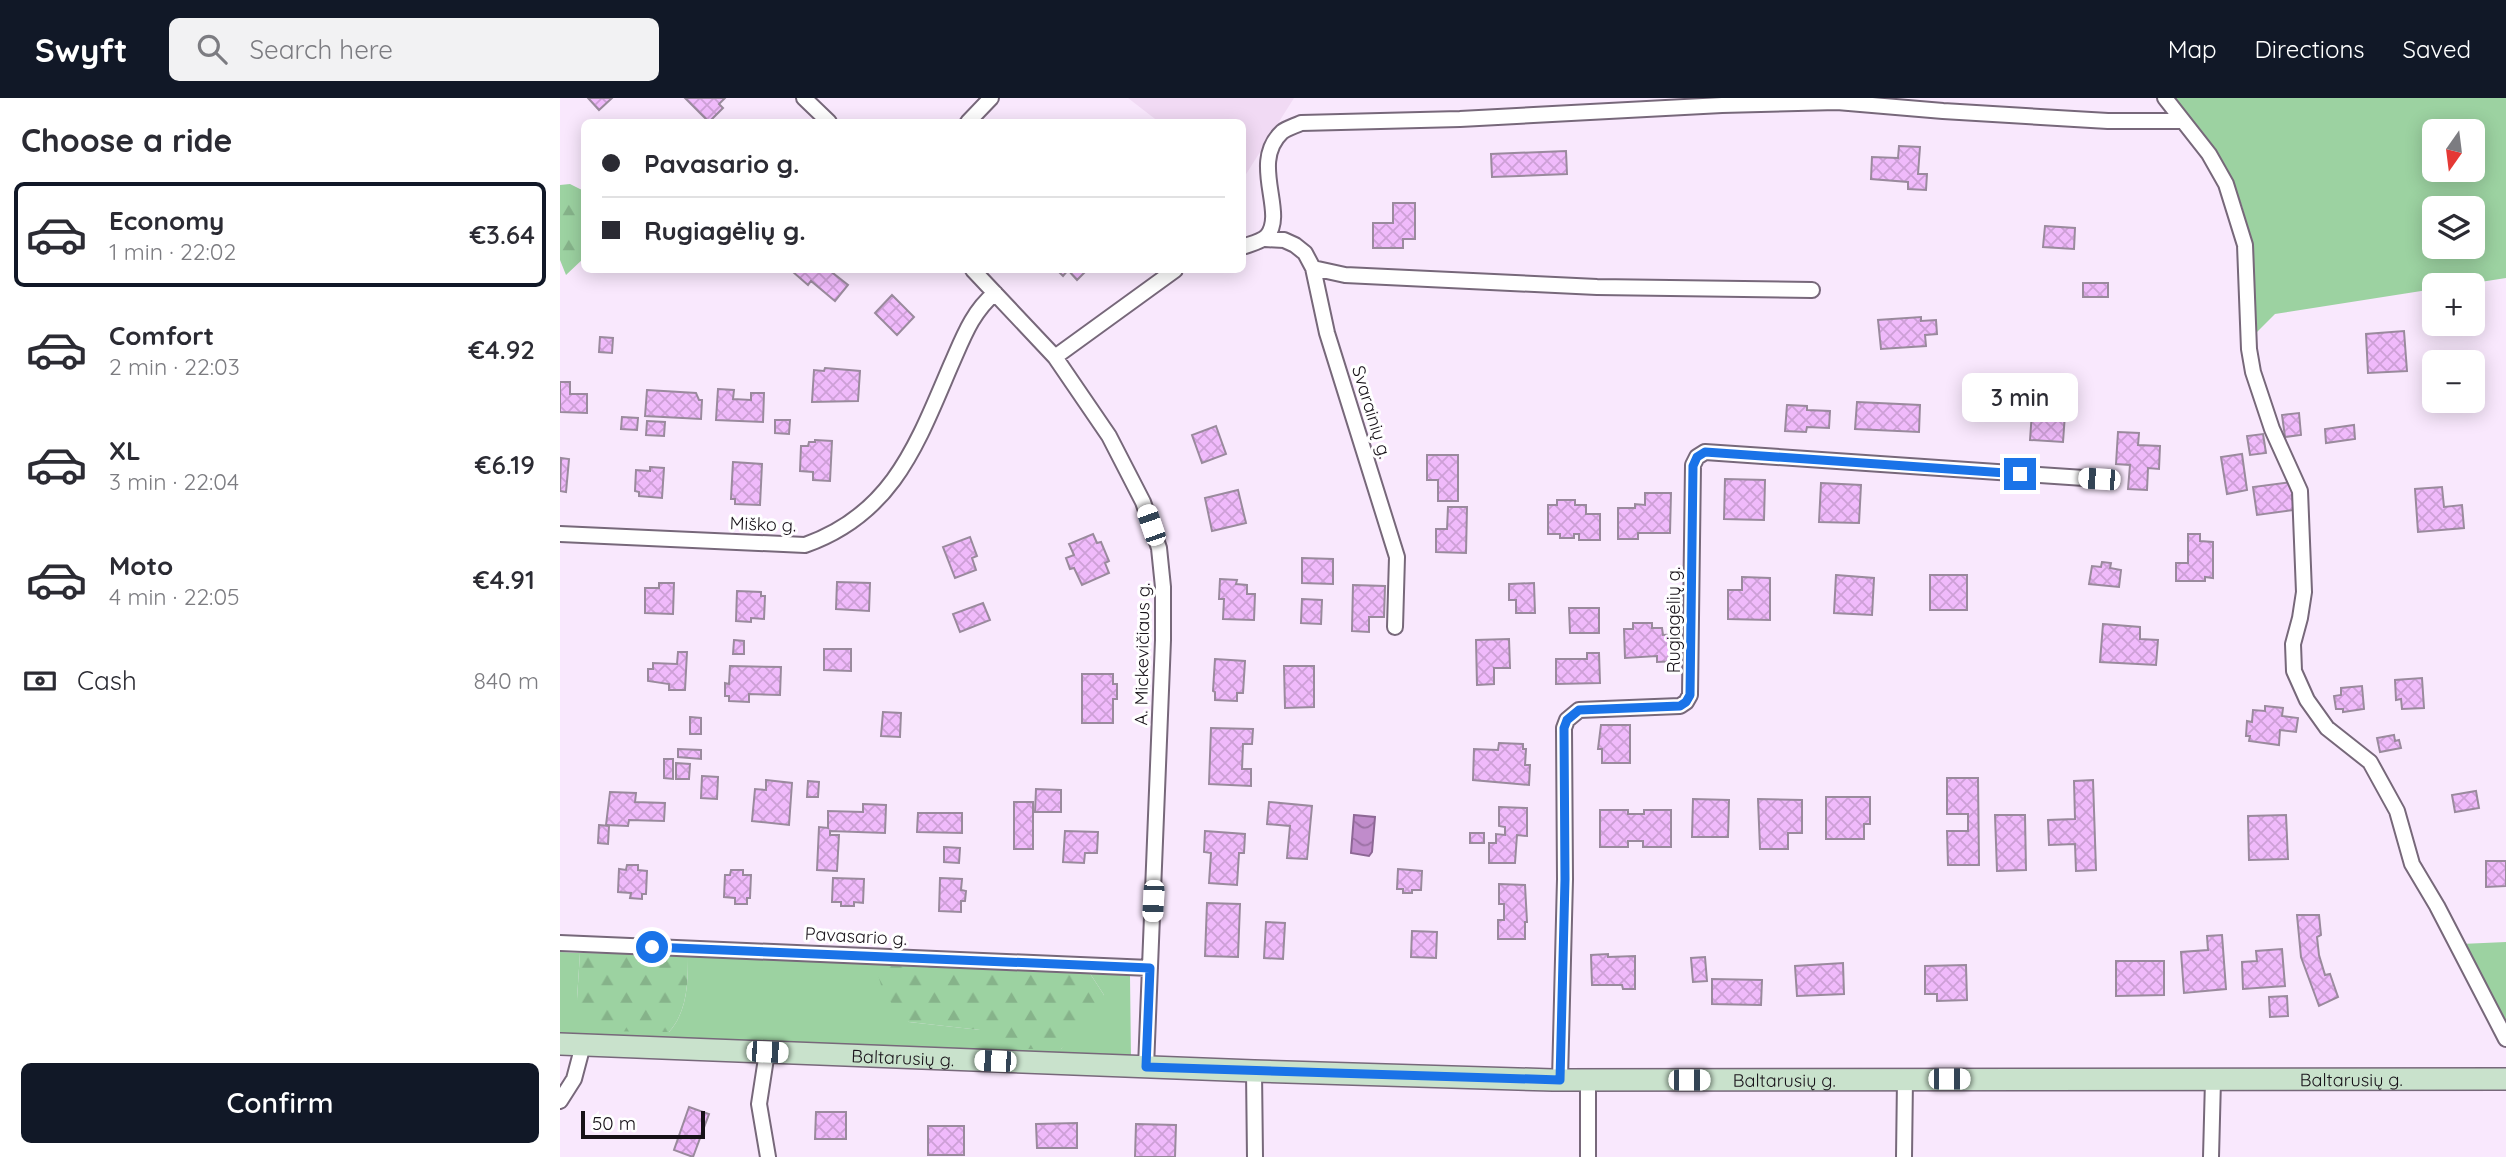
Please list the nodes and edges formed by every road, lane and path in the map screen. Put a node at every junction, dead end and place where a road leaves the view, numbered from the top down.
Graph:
1 (804, 98) edge
2 (991, 98) edge
3 (2165, 98) edge
4 (826, 119) edge
5 (971, 119) edge
6 (2183, 121) junction
7 (1265, 239) junction
8 (1246, 246) edge
9 (1313, 268) junction
10 (976, 273) edge
11 (1171, 273) edge
12 (1812, 290) dead end
13 (995, 293) junction
14 (1055, 357) junction
15 (2099, 479) dead end
16 (560, 534) edge
17 (1395, 627) dead end
18 (560, 943) edge
19 (1150, 968) junction
20 (2506, 1039) edge
21 (560, 1044) edge
22 (583, 1045) junction
23 (767, 1052) junction
24 (1146, 1067) junction
25 (1254, 1071) junction
26 (1905, 1079) junction
27 (2506, 1079) edge
28 (1560, 1080) junction
29 (1588, 1080) junction
30 (2213, 1080) junction
31 (560, 1101) edge
32 (768, 1157) edge
33 (1255, 1157) edge
34 (1588, 1157) edge
35 (1904, 1157) edge
36 (2211, 1157) edge

1 - 4 street
2 - 5 street
3 - 6 street
6 - 7 street
6 - 20 street
7 - 8 street
7 - 9 street, Svarainių g.
9 - 12 street
9 - 17 street, Svarainių g.
10 - 13 street, A. Mickevičiaus g.
11 - 14 street
13 - 14 street, A. Mickevičiaus g.
13 - 16 street, Miško g.
14 - 19 street, A. Mickevičiaus g.
15 - 28 street, Rugiagėlių g.
18 - 19 street, Pavasario g.
19 - 24 street, A. Mickevičiaus g.
21 - 22 main road, Baltarusių g.
22 - 23 main road, Baltarusių g.
22 - 31 street
23 - 24 main road, Baltarusių g.
23 - 32 street
24 - 25 main road, Baltarusių g.
25 - 28 main road, Baltarusių g.
25 - 33 street
26 - 29 main road, Baltarusių g.
26 - 30 main road, Baltarusių g.
26 - 35 street
27 - 30 main road, Baltarusių g.
28 - 29 main road, Baltarusių g.
29 - 34 street
30 - 36 street

